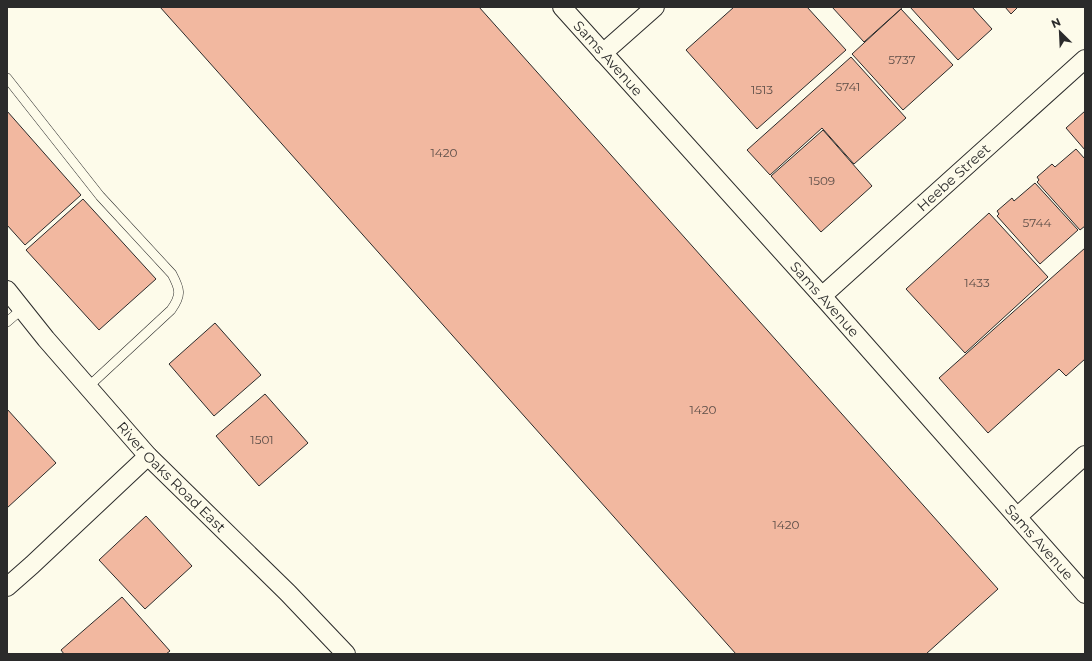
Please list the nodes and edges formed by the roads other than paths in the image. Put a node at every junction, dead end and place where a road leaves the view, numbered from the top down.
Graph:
1 (562, 7) edge
2 (655, 7) edge
3 (603, 53) junction
4 (1085, 59) edge
5 (7, 78) edge
6 (7, 290) edge
7 (822, 296) junction
8 (22, 309) junction
9 (7, 322) edge
10 (88, 387) junction
11 (148, 456) junction
12 (1085, 456) edge
13 (1018, 517) junction
14 (7, 587) edge
15 (1085, 594) edge
16 (346, 654) edge

1 - 3 street, Sams Avenue
2 - 3 street
3 - 7 street, Sams Avenue
4 - 7 street, Heebe Street
5 - 10 lane
6 - 8 street, River Oaks Road East
7 - 13 street, Sams Avenue
8 - 9 lane
8 - 10 street, River Oaks Road East
10 - 11 street, River Oaks Road East
11 - 14 street
11 - 16 street, River Oaks Road East
12 - 13 street
13 - 15 street, Sams Avenue

